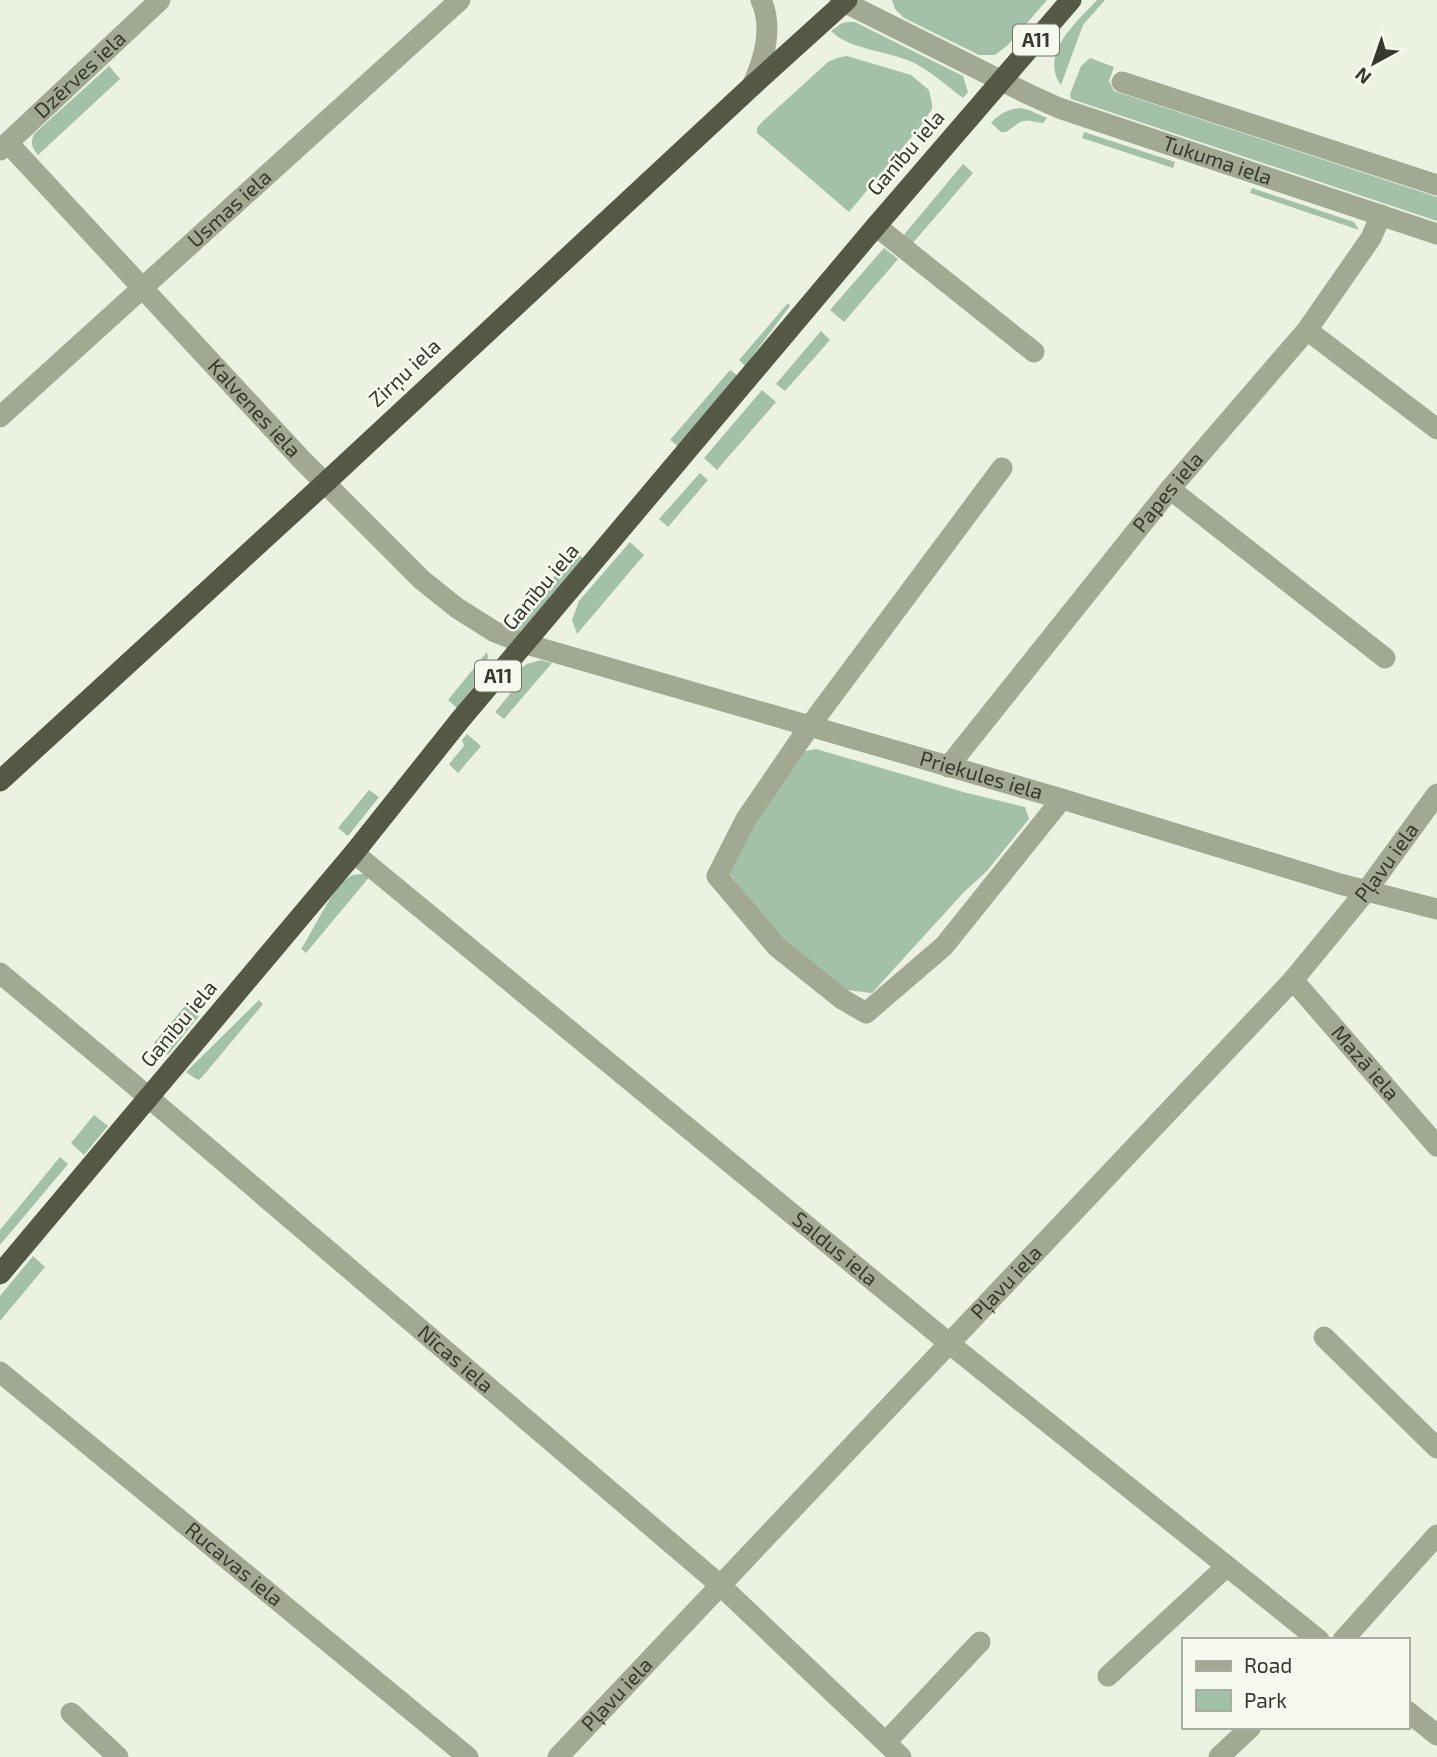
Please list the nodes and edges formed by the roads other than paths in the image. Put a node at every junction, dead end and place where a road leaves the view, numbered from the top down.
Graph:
1 (160, 0) edge
2 (460, 0) edge
3 (761, 0) edge
4 (1071, 0) edge
5 (844, 1) edge
6 (1001, 80) junction
7 (1122, 82) dead end
8 (752, 86) junction
9 (4, 146) edge
10 (1437, 185) edge
11 (1381, 215) junction
12 (876, 226) junction
13 (1437, 234) edge
14 (141, 288) junction
15 (1307, 330) junction
16 (1034, 352) dead end
17 (0, 417) edge
18 (1437, 429) edge
19 (1002, 468) dead end
20 (325, 483) junction
21 (1170, 489) junction
22 (526, 644) junction
23 (1385, 658) dead end
24 (809, 727) junction
25 (948, 767) junction
26 (0, 781) edge
27 (1437, 794) edge
28 (1062, 800) junction
29 (354, 853) junction
30 (1367, 890) junction
31 (1437, 909) edge
32 (0, 974) edge
33 (1293, 980) junction
34 (149, 1098) junction
35 (1437, 1146) edge
36 (0, 1274) edge
37 (1324, 1337) dead end
38 (950, 1343) junction
39 (0, 1372) edge
40 (1437, 1448) edge
41 (1434, 1544) edge
42 (1227, 1566) junction
43 (720, 1585) junction
44 (1317, 1638) edge
45 (1345, 1638) edge
46 (980, 1642) dead end
47 (1108, 1676) dead end
48 (71, 1713) dead end
49 (1409, 1713) edge
50 (1249, 1729) edge
51 (1437, 1735) edge
52 (894, 1749) edge
53 (118, 1757) edge
54 (468, 1757) edge
55 (558, 1757) edge
56 (1219, 1757) edge

1 - 9 street, Dzērves iela
2 - 14 street, Usmas iela
3 - 8 street
4 - 6 highway, Ganību iela / A11
5 - 6 street, Tukuma iela
5 - 8 highway, Zirņu iela
6 - 11 street, Tukuma iela
6 - 12 highway, Ganību iela / A11
7 - 10 street
8 - 20 highway, Zirņu iela
9 - 14 street, Kalvenes iela
11 - 13 street, Tukuma iela
11 - 15 street, Papes iela
12 - 16 street
12 - 22 highway, Ganību iela / A11
14 - 17 street, Usmas iela
14 - 20 street, Kalvenes iela
15 - 18 street
15 - 21 street, Papes iela
19 - 24 street
20 - 22 street, Kalvenes iela
20 - 26 highway, Zirņu iela
21 - 23 street
21 - 25 street, Papes iela
22 - 24 street, Priekules iela
22 - 29 highway, Ganību iela / A11
24 - 25 street, Priekules iela
24 - 28 street
25 - 28 street, Priekules iela
27 - 30 street, Pļavu iela
28 - 30 street, Priekules iela
29 - 34 highway, Ganību iela / A11
29 - 38 street, Saldus iela
30 - 31 street, Priekules iela
30 - 33 street, Pļavu iela
32 - 34 street, Nīcas iela
33 - 35 street, Mazā iela
33 - 38 street, Pļavu iela
34 - 36 highway, Ganību iela / A11
34 - 43 street, Nīcas iela
37 - 40 street
38 - 42 street, Saldus iela
38 - 43 street, Pļavu iela
39 - 54 street, Rucavas iela
41 - 45 street
42 - 44 street, Saldus iela
42 - 47 street
43 - 52 street, Nīcas iela
43 - 55 street, Pļavu iela
46 - 52 street
48 - 53 street
49 - 51 street
50 - 56 street

